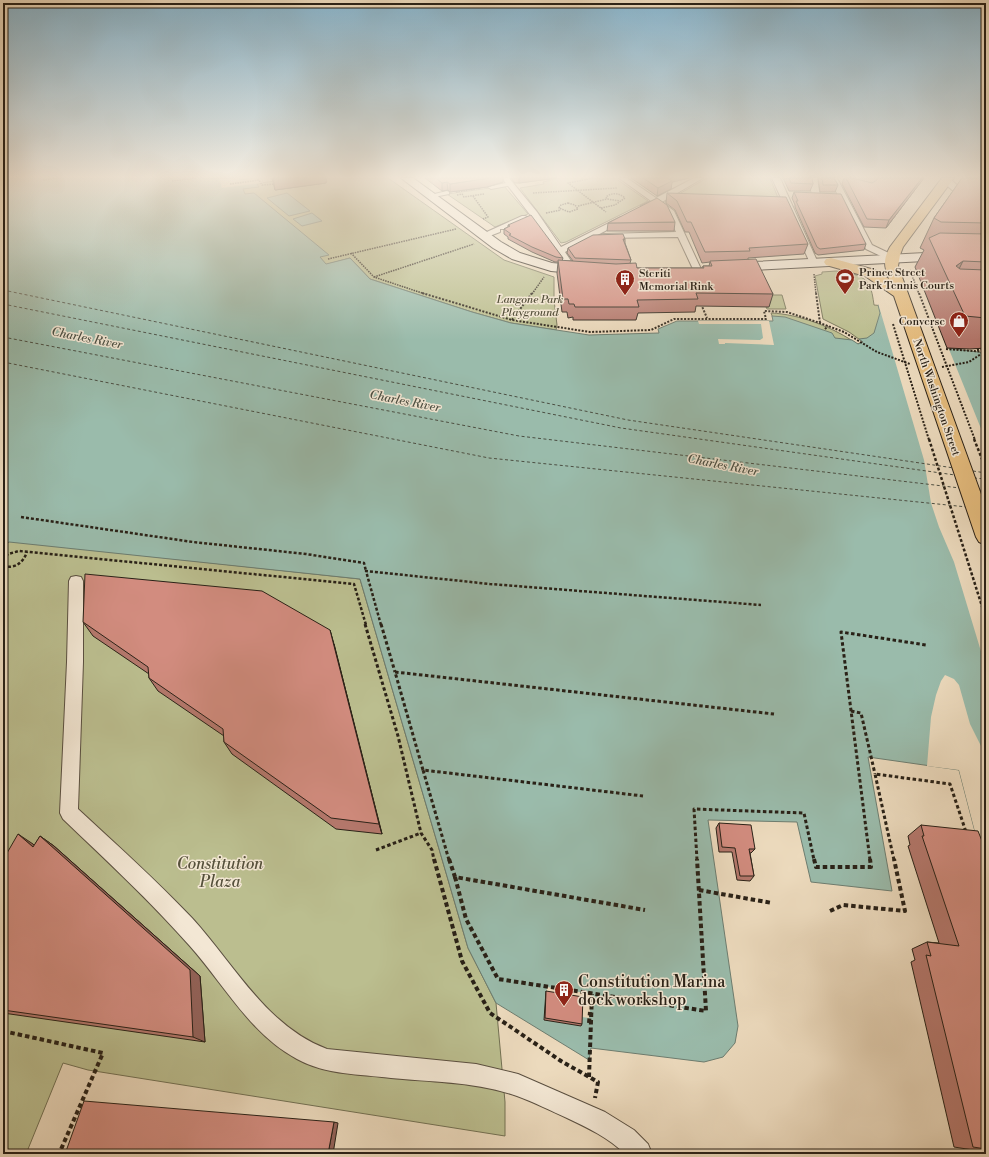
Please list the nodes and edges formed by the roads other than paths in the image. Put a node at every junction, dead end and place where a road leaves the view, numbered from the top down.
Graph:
1 (472, 232) edge
2 (492, 232) edge
3 (547, 232) edge
4 (600, 232) edge
5 (801, 232) edge
6 (861, 232) edge
7 (909, 232) edge
8 (681, 234) joint
9 (592, 236) junction
10 (480, 239) junction
11 (560, 251) junction
12 (892, 258) junction
13 (986, 258) edge
14 (831, 262) junction
15 (814, 267) junction
16 (722, 268) edge
17 (568, 269) junction
18 (682, 269) edge
19 (703, 269) joint
20 (597, 271) edge
21 (902, 297) junction
22 (986, 537) edge
23 (76, 581) dead end
24 (640, 1154) edge

1 - 10 main road
2 - 10 street
3 - 11 street
4 - 9 street
5 - 15 street
6 - 12 street
7 - 12 main road
8 - 9 street
8 - 19 street
9 - 11 street
10 - 17 main road
11 - 17 street
12 - 13 main road
12 - 14 main road
12 - 21 main road, North Washington Street
14 - 15 main road
14 - 21 main road
15 - 16 main road
17 - 20 main road
18 - 19 main road
21 - 22 main road, North Washington Street
23 - 24 street

